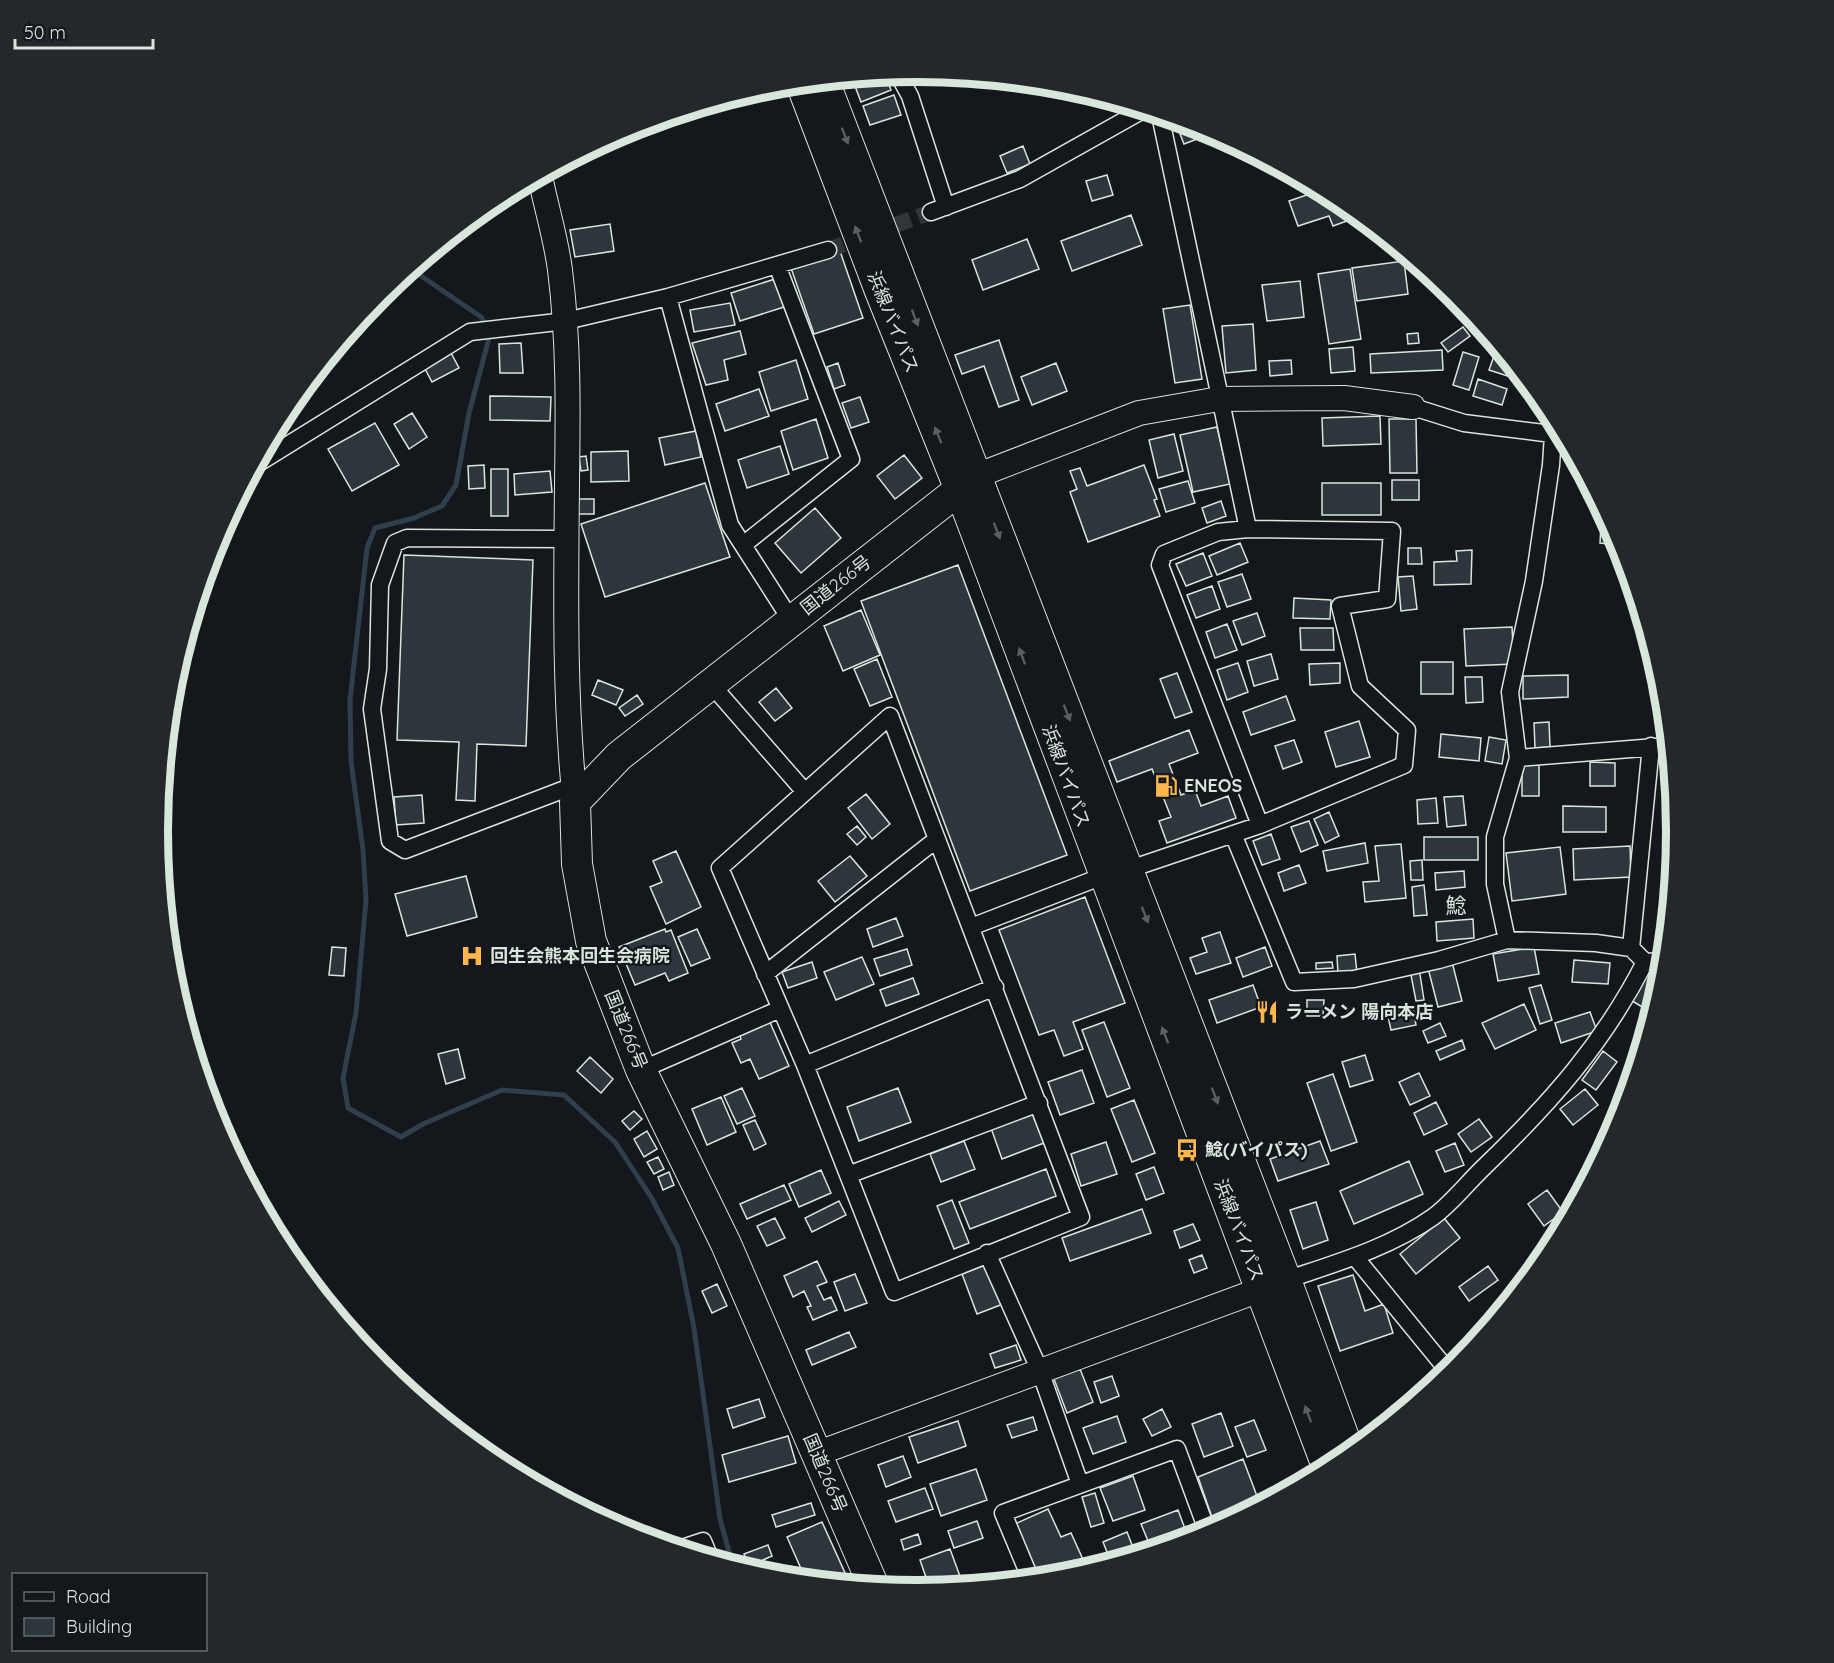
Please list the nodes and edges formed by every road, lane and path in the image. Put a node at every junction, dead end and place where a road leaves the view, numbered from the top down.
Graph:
1 (903, 83) edge
2 (827, 88) edge
3 (804, 91) edge
4 (1134, 115) edge
5 (1162, 123) edge
6 (542, 184) edge
7 (828, 250) tunnel mouth
8 (777, 265) junction
9 (668, 297) junction
10 (566, 321) junction
11 (1219, 399) junction
12 (1413, 406) joint
13 (1547, 427) edge
14 (1553, 435) edge
15 (268, 457) edge
16 (968, 483) junction
17 (1248, 529) junction
18 (567, 539) junction
19 (743, 545) junction
20 (791, 620) junction
21 (710, 683) junction
22 (1660, 746) edge
23 (1518, 758) junction
24 (804, 792) junction
25 (574, 794) junction
26 (1260, 825) junction
27 (1233, 834) junction
28 (937, 839) junction
29 (1115, 873) junction
30 (971, 927) junction
31 (1507, 940) junction
32 (1631, 948) junction
33 (1655, 961) edge
34 (1645, 962) junction
35 (765, 974) junction
36 (995, 987) junction
37 (780, 1009) junction
38 (805, 1065) junction
39 (641, 1070) junction
40 (1038, 1103) junction
41 (848, 1175) junction
42 (987, 1253) junction
43 (1355, 1257) junction
44 (1274, 1284) junction
45 (1443, 1365) edge
46 (1040, 1371) junction
47 (1346, 1445) edge
48 (816, 1454) junction
49 (1325, 1459) edge
50 (1080, 1484) junction
51 (1204, 1523) edge
52 (690, 1545) edge
53 (707, 1550) edge
54 (1028, 1572) edge
55 (871, 1579) edge

1 - 4 street
2 -> 16 highway, 浜線バイパス
16 -> 3 highway, 浜線バイパス
5 - 11 street
6 - 10 street
7 - 8 street
8 - 9 street
8 - 19 street
9 - 10 street
9 - 19 street
10 - 15 street
10 - 18 street
11 - 12 street
11 - 16 street
11 - 17 street
12 - 13 street
14 - 23 street
16 - 20 highway, 国道266号
16 - 29 highway, 浜線バイパス
17 - 26 street
17 - 26 street
18 - 25 street
18 - 25 street
19 - 20 street
20 - 21 highway, 国道266号
21 - 24 street
21 - 25 highway, 国道266号
22 - 23 street
22 - 32 street
23 - 31 street
24 - 28 street
24 - 35 street
25 - 39 highway, 国道266号
26 - 27 street
27 - 29 street
27 - 31 street
28 - 30 street
28 - 35 street
29 - 30 street
29 - 44 highway, 浜線バイパス
30 - 36 street
31 - 32 street
32 - 34 street
33 - 34 street
34 - 43 street
35 - 37 street
36 - 38 street
36 - 40 street
37 - 38 street
37 - 39 street
38 - 41 street
39 - 48 highway, 国道266号
40 - 41 street
40 - 42 street
41 - 42 street
42 - 46 street
43 - 44 street
43 - 45 street
44 - 46 street
44 - 47 highway, 浜線バイパス
49 -> 44 highway, 浜線バイパス
46 - 48 street
46 - 50 street
48 - 55 highway, 国道266号
50 - 51 street
50 - 54 street
52 - 53 street

